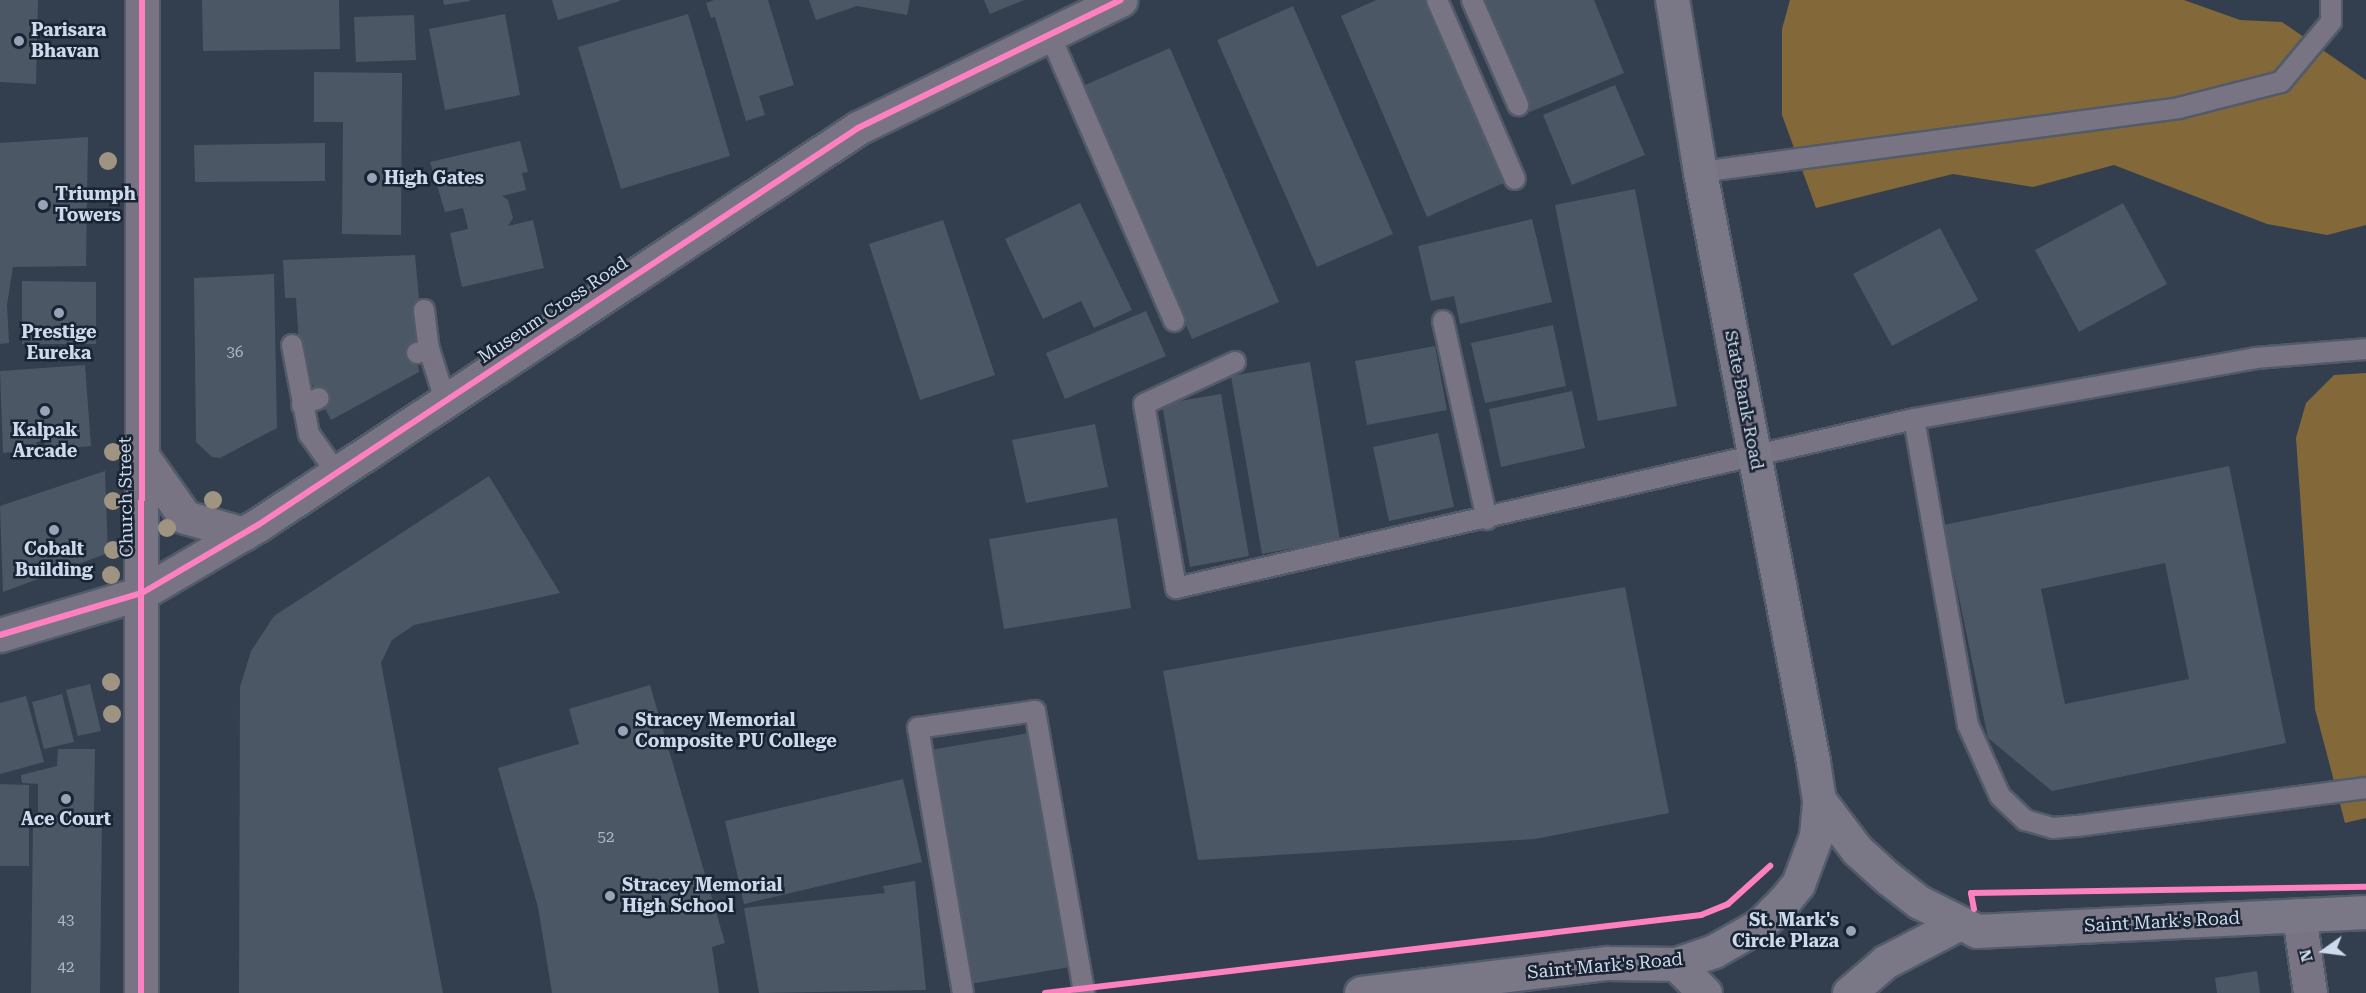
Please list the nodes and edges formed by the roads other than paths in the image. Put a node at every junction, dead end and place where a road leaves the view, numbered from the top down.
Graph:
1 (142, 0) edge
2 (1437, 0) edge
3 (1473, 0) edge
4 (1672, 0) edge
5 (2331, 0) edge
6 (1109, 3) edge
7 (1049, 33) junction
8 (1518, 105) dead end
9 (1700, 172) junction
10 (1515, 179) dead end
11 (424, 310) dead end
12 (1174, 321) dead end
13 (1443, 321) dead end
14 (291, 345) dead end
15 (2366, 349) edge
16 (1235, 362) dead end
17 (445, 400) junction
18 (1914, 419) junction
19 (140, 453) junction
20 (1754, 455) junction
21 (336, 472) junction
22 (1487, 519) junction
23 (244, 534) junction
24 (142, 593) junction
25 (0, 635) edge
26 (2366, 788) edge
27 (1819, 800) junction
28 (2366, 912) edge
29 (2300, 915) junction
30 (1958, 924) junction
31 (1676, 964) junction
32 (141, 993) edge
33 (963, 993) edge
34 (1084, 993) edge
35 (1361, 993) edge
36 (1705, 993) edge
37 (1849, 993) edge
38 (2310, 993) edge

1 - 19 street, Church Street
2 - 10 lane
3 - 8 lane
4 - 9 main road, State Bank Road
5 - 9 lane
6 - 7 street, Museum Cross Road
7 - 12 lane
7 - 17 street, Museum Cross Road
9 - 20 main road, State Bank Road
11 - 17 lane
13 - 22 lane
14 - 21 lane
15 - 18 lane
16 - 22 lane
17 - 21 street, Museum Cross Road
18 - 20 lane
18 - 26 lane
19 - 23 street, Church Street
19 - 24 street, Church Street
20 - 22 lane
20 - 27 main road, State Bank Road
21 - 23 street, Museum Cross Road
23 - 24 street, Museum Cross Road
24 - 25 street, Museum Cross Road
24 - 32 street, Church Street
27 - 30 main road, Saint Mark's Road
27 - 31 main road, Saint Mark's Road
28 - 29 main road, Saint Mark's Road
29 - 30 main road, Saint Mark's Road
29 - 38 street
30 - 37 main road
31 - 35 main road, Saint Mark's Road
31 - 36 main road
33 - 34 lane

